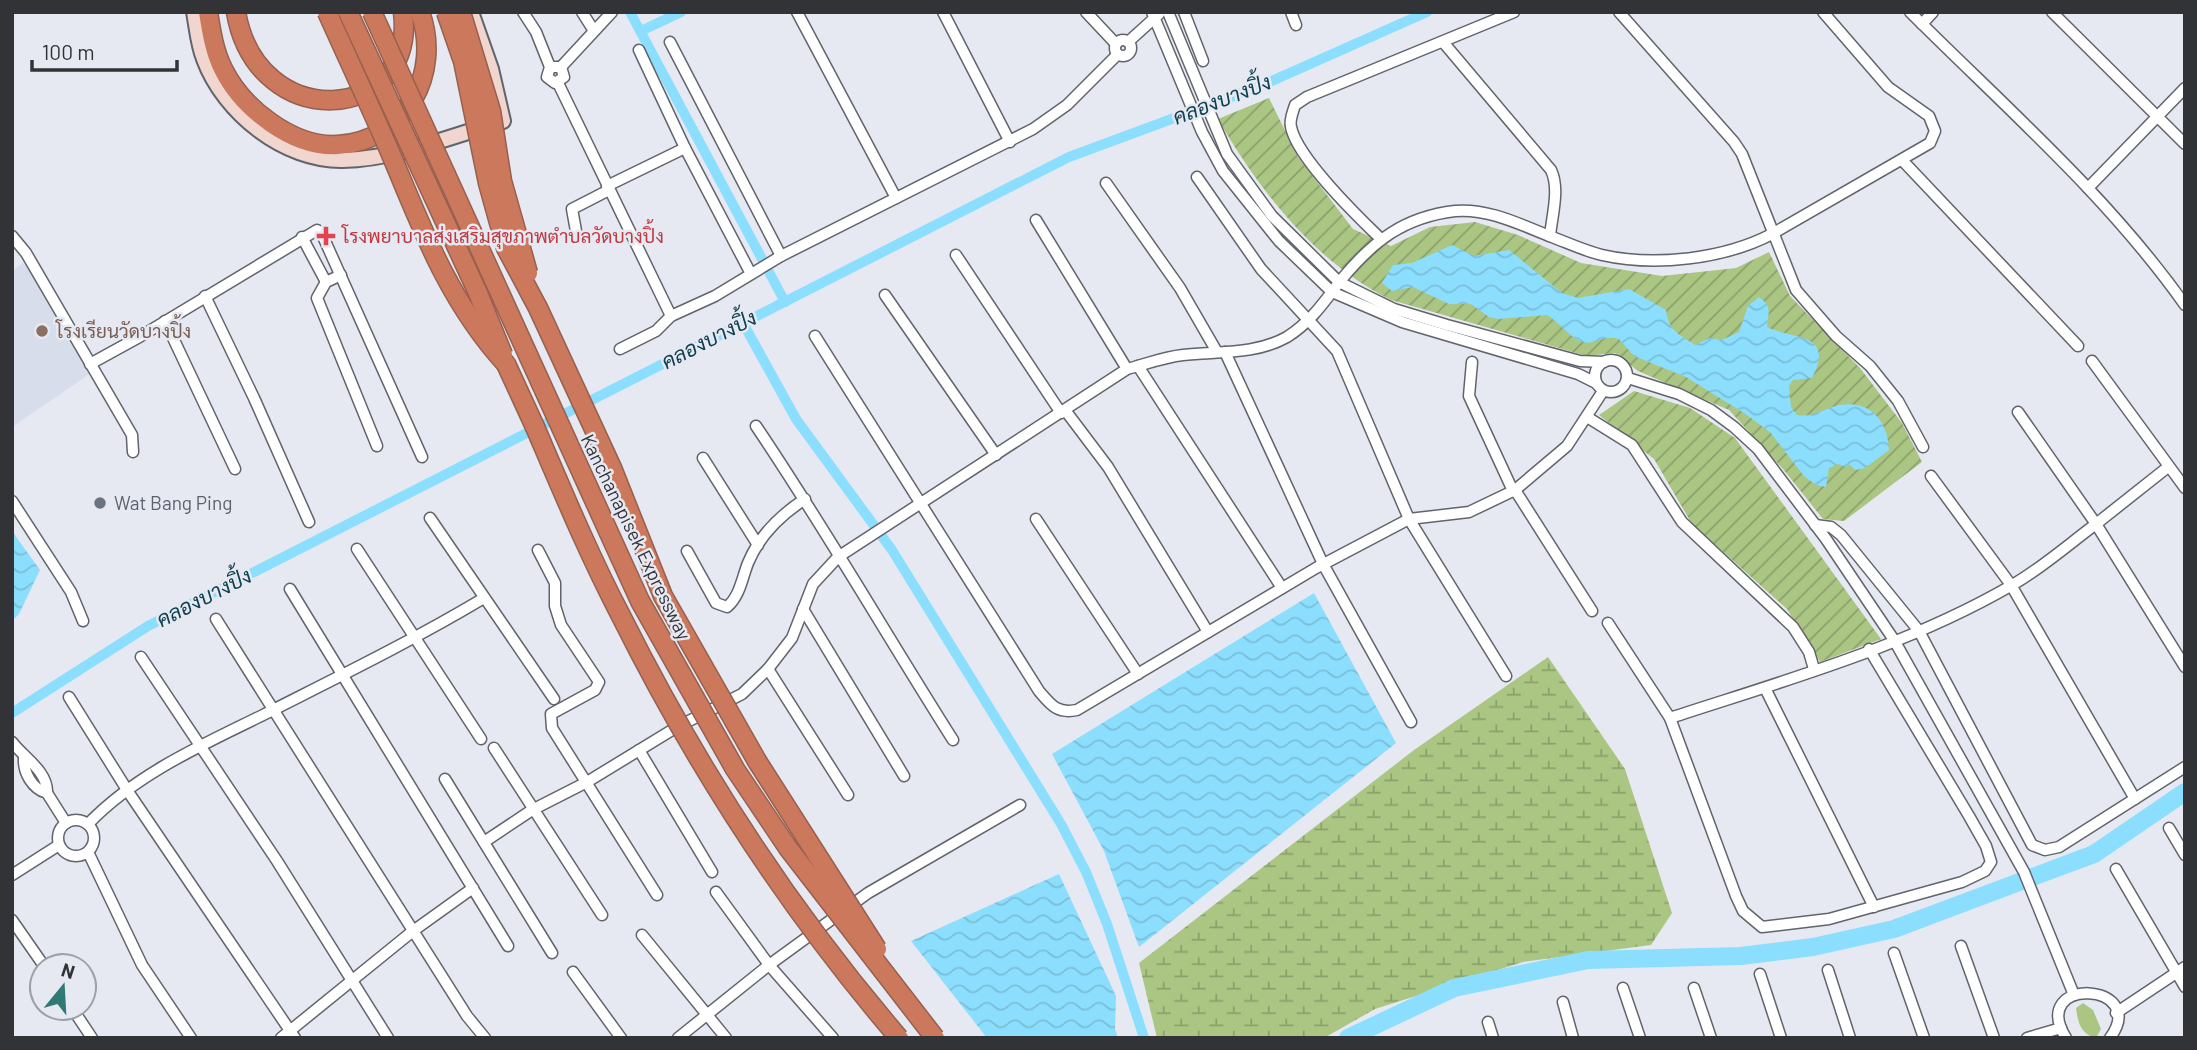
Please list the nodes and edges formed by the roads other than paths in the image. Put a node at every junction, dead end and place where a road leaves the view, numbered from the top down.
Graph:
1 (194, 12) edge
2 (208, 12) edge
3 (236, 12) edge
4 (327, 12) edge
5 (348, 12) edge
6 (372, 12) edge
7 (403, 12) edge
8 (420, 12) edge
9 (446, 12) edge
10 (461, 12) edge
11 (471, 12) edge
12 (523, 12) edge
13 (582, 12) edge
14 (612, 12) edge
15 (797, 12) edge
16 (943, 12) edge
17 (1086, 12) edge
18 (1168, 12) edge
19 (1184, 12) edge
20 (1291, 12) edge
21 (1514, 12) edge
22 (1619, 12) edge
23 (1824, 12) edge
24 (1910, 12) edge
25 (1933, 12) edge
26 (2052, 12) edge
27 (1156, 14) edge
28 (1922, 24) junction
29 (1296, 25) dead end
30 (594, 31) junction
31 (670, 42) dead end
32 (1443, 42) junction
33 (1116, 49) junction
34 (639, 50) dead end
35 (1203, 61) dead end
36 (556, 67) junction
37 (2185, 88) edge
38 (2157, 116) junction
39 (1010, 142) junction
40 (2185, 144) edge
41 (685, 148) junction
42 (1902, 160) junction
43 (1197, 177) dead end
44 (1106, 183) dead end
45 (608, 188) junction
46 (2088, 188) junction
47 (896, 198) junction
48 (1036, 220) dead end
49 (576, 230) dead end
50 (1773, 234) junction
51 (12, 236) edge
52 (1550, 236) junction
53 (302, 237) junction
54 (1380, 238) junction
55 (956, 255) dead end
56 (778, 258) junction
57 (754, 272) junction
58 (341, 275) junction
59 (326, 282) junction
60 (1339, 282) junction
61 (1332, 292) junction
62 (885, 295) dead end
63 (205, 296) junction
64 (2185, 305) edge
65 (538, 308) junction
66 (671, 316) junction
67 (1309, 320) junction
68 (165, 321) junction
69 (815, 336) dead end
70 (2078, 346) dead end
71 (620, 349) dead end
72 (1221, 352) junction
73 (2092, 360) dead end
74 (1472, 362) dead end
75 (1604, 362) junction
76 (90, 363) junction
77 (506, 364) junction
78 (1139, 366) junction
79 (1127, 369) junction
80 (1628, 378) junction
81 (1600, 387) junction
82 (1063, 412) junction
83 (2018, 412) dead end
84 (1587, 417) junction
85 (756, 426) dead end
86 (377, 446) dead end
87 (1923, 447) dead end
88 (133, 452) dead end
89 (996, 455) junction
90 (422, 457) dead end
91 (703, 458) dead end
92 (2168, 467) junction
93 (235, 469) dead end
94 (1931, 476) dead end
95 (2185, 488) edge
96 (1514, 490) junction
97 (805, 499) junction
98 (12, 501) edge
99 (922, 502) junction
100 (430, 518) dead end
101 (1036, 519) dead end
102 (1409, 519) junction
103 (309, 522) dead end
104 (2096, 524) junction
105 (1815, 525) junction
106 (758, 545) junction
107 (357, 549) dead end
108 (538, 550) dead end
109 (687, 551) dead end
110 (838, 557) junction
111 (1323, 564) junction
112 (2011, 585) junction
113 (1282, 588) junction
114 (290, 589) dead end
115 (484, 598) junction
116 (803, 609) junction
117 (1592, 611) dead end
118 (216, 619) dead end
119 (83, 621) dead end
120 (1608, 623) dead end
121 (1919, 631) junction
122 (1208, 632) junction
123 (416, 638) junction
124 (1894, 640) junction
125 (1869, 649) junction
126 (141, 657) dead end
127 (2185, 667) edge
128 (768, 669) junction
129 (1814, 669) junction
130 (1138, 674) junction
131 (342, 676) junction
132 (1506, 676) dead end
133 (1765, 688) junction
134 (69, 697) dead end
135 (554, 699) dead end
136 (274, 709) junction
137 (1670, 718) junction
138 (1411, 722) dead end
139 (481, 739) dead end
140 (953, 740) dead end
141 (12, 742) edge
142 (199, 747) junction
143 (494, 748) dead end
144 (639, 750) junction
145 (2185, 767) edge
146 (904, 776) dead end
147 (445, 779) dead end
148 (587, 782) junction
149 (127, 790) junction
150 (848, 795) dead end
151 (2136, 799) junction
152 (1020, 805) dead end
153 (532, 810) junction
154 (66, 823) junction
155 (88, 824) junction
156 (2169, 828) dead end
157 (484, 842) junction
158 (60, 845) junction
159 (88, 852) junction
160 (2185, 855) edge
161 (2116, 869) dead end
162 (712, 872) dead end
163 (12, 875) edge
164 (473, 888) junction
165 (716, 892) dead end
166 (657, 895) dead end
167 (1874, 907) junction
168 (602, 915) dead end
169 (12, 920) edge
170 (413, 931) junction
171 (642, 934) dead end
172 (508, 946) dead end
173 (1961, 946) dead end
174 (34, 952) edge
175 (552, 953) dead end
176 (1894, 953) dead end
177 (769, 965) junction
178 (1828, 970) dead end
179 (2181, 970) edge
180 (573, 972) dead end
181 (1759, 974) dead end
182 (351, 980) junction
183 (2185, 987) edge
184 (1623, 988) dead end
185 (1695, 988) dead end
186 (2074, 995) junction
187 (905, 1001) junction
188 (1563, 1002) dead end
189 (2116, 1013) junction
190 (706, 1014) junction
191 (81, 1022) edge
192 (1488, 1022) dead end
193 (2064, 1033) edge
194 (293, 1034) edge
195 (92, 1038) edge
196 (191, 1038) edge
197 (281, 1038) edge
198 (388, 1038) edge
199 (485, 1038) edge
200 (621, 1038) edge
201 (678, 1038) edge
202 (726, 1038) edge
203 (833, 1038) edge
204 (899, 1038) edge
205 (935, 1038) edge
206 (1493, 1038) edge
207 (1573, 1038) edge
208 (1640, 1038) edge
209 (1711, 1038) edge
210 (1781, 1038) edge
211 (1850, 1038) edge
212 (1924, 1038) edge
213 (1994, 1038) edge
214 (2027, 1038) edge
215 (2110, 1038) edge

1 - 11 street
2 - 8 highway
3 - 7 highway
4 - 77 highway, bridge
5 - 77 highway, bridge
6 - 187 highway, Kanchanapisek Expressway, bridge
9 - 65 highway, bridge
10 - 65 highway, bridge
12 - 36 street
13 - 30 street
14 - 30 street
15 - 47 street
16 - 39 street
17 - 33 street
18 - 60 street
19 - 35 street
20 - 29 street
21 - 32 street
22 - 50 street
23 - 42 street
24 - 28 street
25 - 28 street
26 - 38 street
27 - 33 street
27 - 61 street
28 - 46 street
30 - 36 street
31 - 56 street
32 - 52 street
32 - 54 street
33 - 39 street
34 - 41 street
36 - 45 street
37 - 38 street
38 - 40 street
38 - 46 street
39 - 47 street
41 - 45 street
41 - 57 street
42 - 50 street
42 - 70 street
43 - 67 street
44 - 72 street
45 - 49 street
45 - 66 street
46 - 64 street
47 - 56 street
48 - 79 street
50 - 52 street
50 - 87 street
51 - 76 street
52 - 54 street
53 - 58 street
53 - 59 street
53 - 63 street
54 - 60 street
55 - 82 street
56 - 57 street
57 - 66 street
58 - 59 street
58 - 90 street
59 - 86 street
60 - 61 street
60 - 75 street
61 - 67 street
61 - 81 street
62 - 89 street
63 - 68 street
63 - 103 street
65 - 187 highway, bridge
66 - 71 street
67 - 72 street
67 - 102 street
68 - 76 street
68 - 93 street
69 - 99 street
72 - 78 street
72 - 111 street
73 - 92 street
74 - 96 street
75 - 80 street
75 - 81 street
76 - 88 street
77 - 204 highway, bridge
78 - 79 street
78 - 113 street
79 - 82 street
80 - 81 street
80 - 105 street
81 - 84 street
82 - 89 street
82 - 122 street
83 - 104 street
84 - 96 street
84 - 129 street
85 - 97 street
89 - 99 street
91 - 106 street
92 - 95 street
92 - 104 street
94 - 112 street
96 - 102 street
96 - 117 street
97 - 106 street
97 - 110 street
98 - 119 street
99 - 110 street
99 - 130 street
100 - 115 street
101 - 130 street
102 - 111 street
102 - 132 street
104 - 112 street
104 - 127 street
105 - 121 street
105 - 124 street
106 - 109 street
107 - 123 street
108 - 148 street
110 - 116 street
110 - 140 street
111 - 113 street
111 - 138 street
112 - 121 street
112 - 151 street
113 - 122 street
114 - 131 street
115 - 123 street
115 - 135 street
116 - 128 street
116 - 146 street
118 - 136 street
120 - 137 street
121 - 124 street
121 - 151 street
122 - 130 street
123 - 131 street
123 - 139 street
124 - 125 street
124 - 186 street
125 - 129 street
125 - 167 street
126 - 142 street
128 - 144 street
128 - 150 street
129 - 133 street
131 - 136 street
131 - 164 street
133 - 137 street
133 - 167 street
134 - 149 street
136 - 142 street
136 - 170 street
137 - 167 street
141 - 154 street
142 - 149 street
142 - 182 street
143 - 153 street
144 - 148 street
144 - 162 street
145 - 151 street
147 - 157 street
148 - 153 street
148 - 166 street
149 - 155 street
149 - 194 street
152 - 177 street
153 - 157 street
153 - 168 street
154 - 155 street
154 - 158 street
155 - 159 street
156 - 160 street
157 - 175 street
158 - 159 street
158 - 163 street
159 - 196 street
161 - 179 street
164 - 170 street
164 - 172 street
165 - 177 street
169 - 174 street
170 - 182 street
170 - 199 street
171 - 190 street
173 - 213 street
176 - 212 street
177 - 190 street
177 - 203 street
178 - 211 street
179 - 183 street
179 - 189 street
180 - 200 street
181 - 210 street
182 - 194 street
182 - 198 street
184 - 208 street
185 - 209 street
186 - 189 street
186 - 193 street
187 - 205 highway, Kanchanapisek Expressway, bridge
188 - 207 street
189 - 215 street
190 - 201 street
190 - 202 street
191 - 195 street
192 - 206 street
193 - 214 street
194 - 197 street

